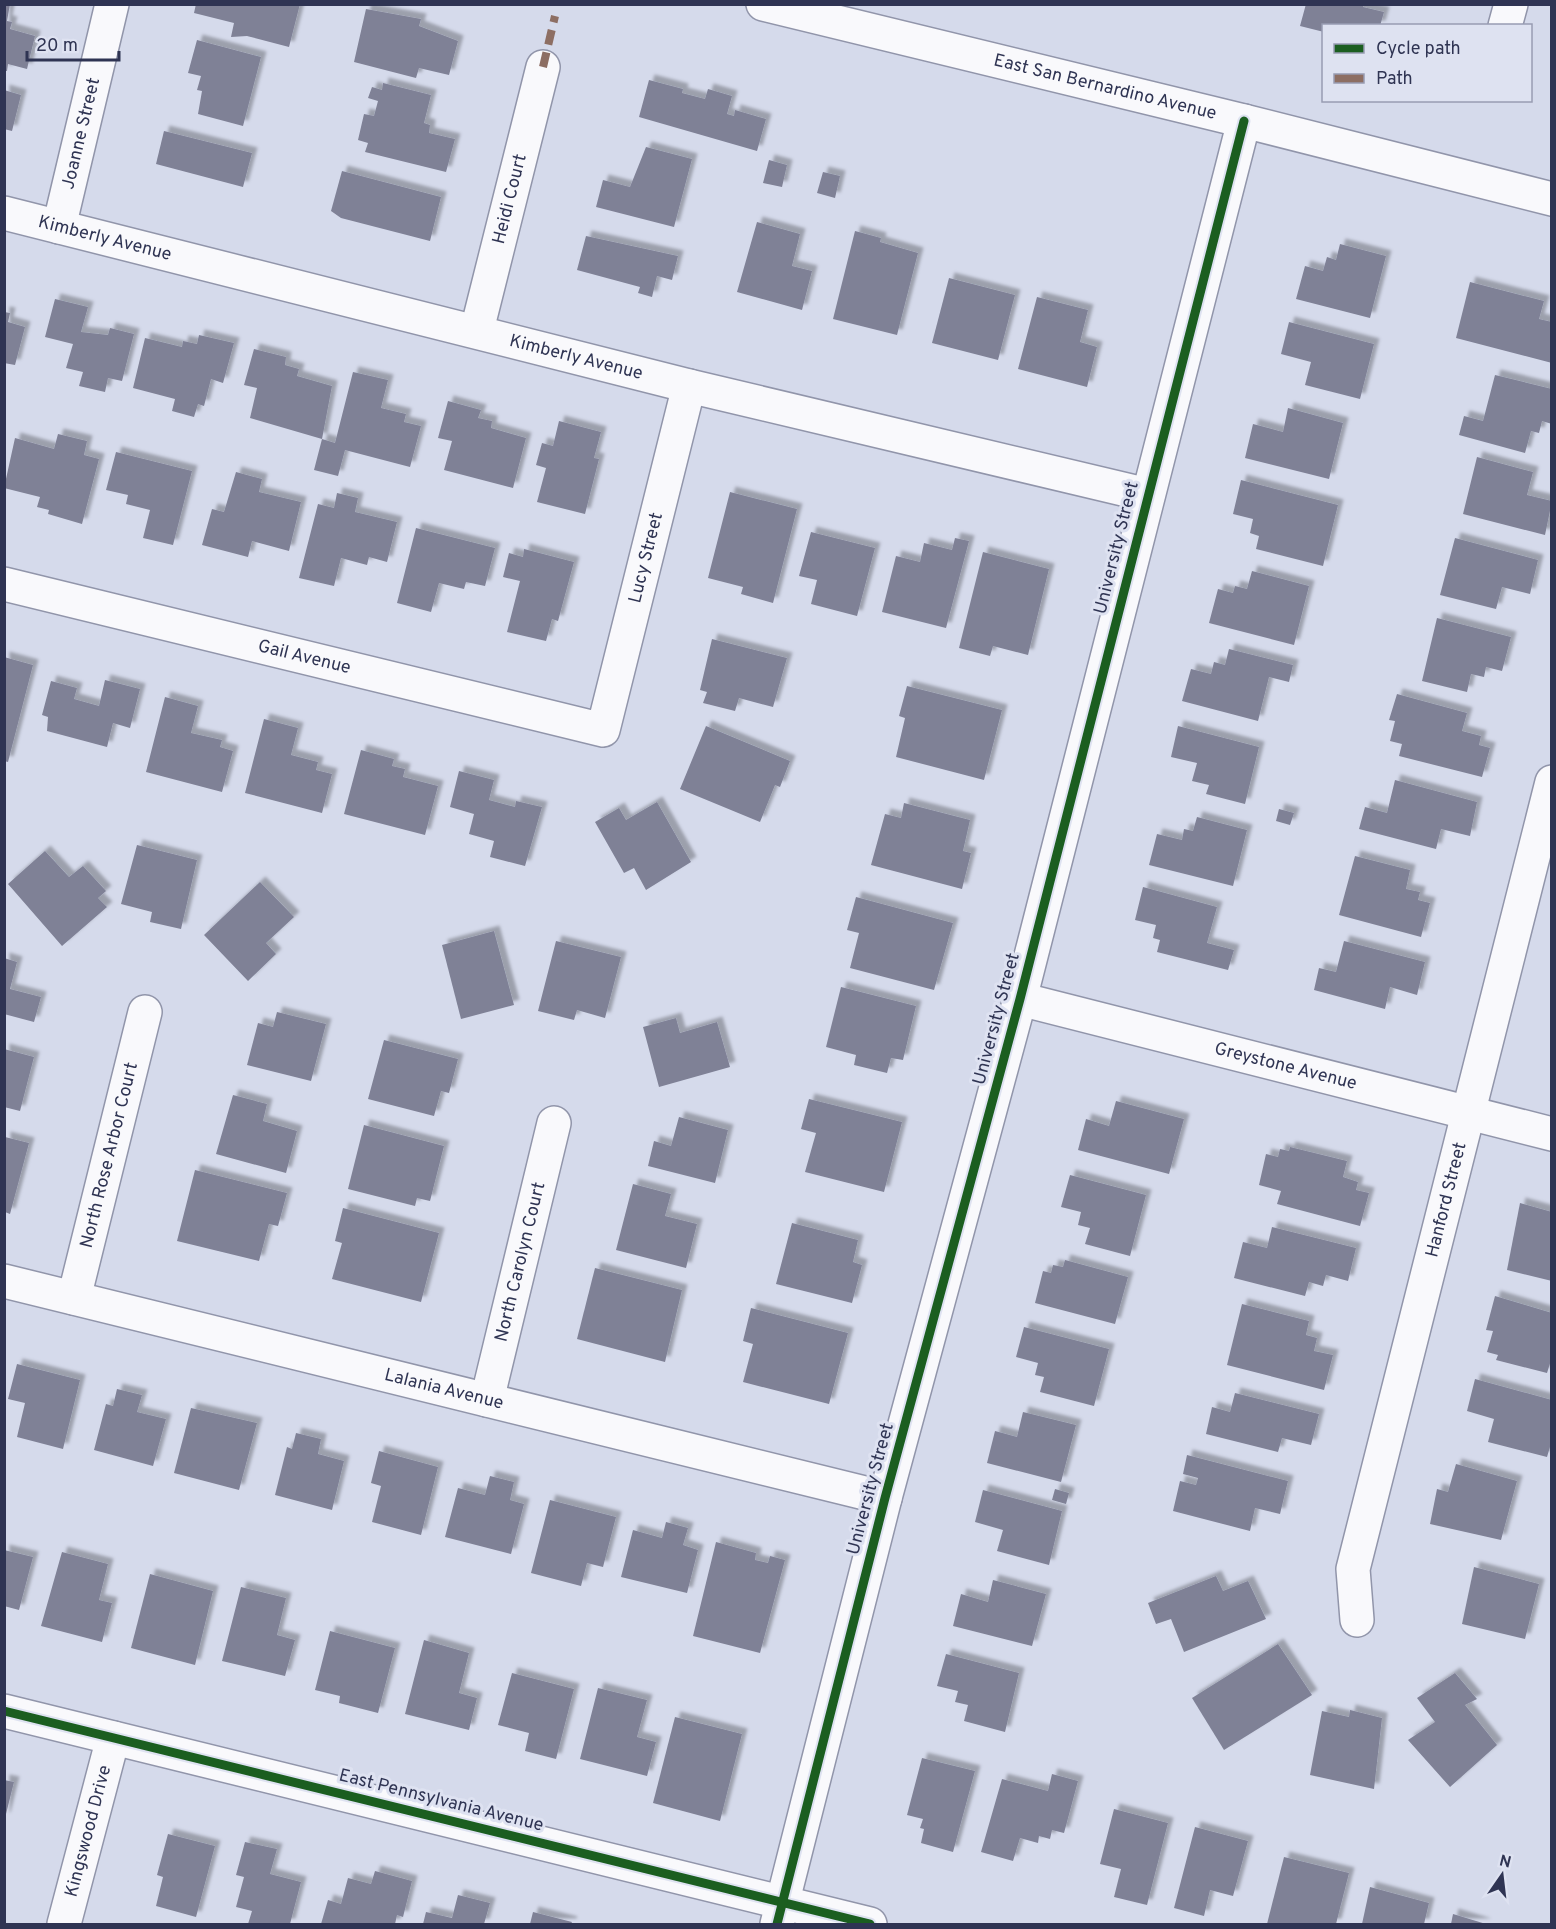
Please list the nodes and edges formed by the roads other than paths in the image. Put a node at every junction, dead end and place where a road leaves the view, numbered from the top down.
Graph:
1 (112, 4) edge
2 (763, 4) edge
3 (1511, 4) edge
4 (1506, 24) edge
5 (543, 67) dead end
6 (1244, 121) junction
7 (1551, 199) edge
8 (4, 213) edge
9 (59, 227) junction
10 (477, 330) junction
11 (689, 386) junction
12 (1148, 495) junction
13 (4, 584) edge
14 (603, 730) joint
15 (1551, 782) edge
16 (1020, 999) junction
17 (145, 1012) dead end
18 (1467, 1113) junction
19 (554, 1123) dead end
20 (1551, 1134) edge
21 (4, 1281) edge
22 (74, 1298) junction
23 (487, 1400) junction
24 (885, 1498) junction
25 (1357, 1620) dead end
26 (4, 1711) edge
27 (112, 1738) junction
28 (779, 1914) edge
29 (64, 1924) edge
30 (870, 1924) edge

1 - 9 street, Joanne Street
2 - 6 street, East San Bernardino Avenue
3 - 4 street
5 - 10 street, Heidi Court
6 - 7 street, East San Bernardino Avenue
6 - 12 street, University Street
8 - 9 street, Kimberly Avenue
9 - 10 street, Kimberly Avenue
10 - 11 street, Kimberly Avenue
11 - 12 street, Kimberly Avenue
11 - 14 street, Lucy Street
12 - 16 street, University Street
13 - 14 street, Gail Avenue
15 - 18 street, Hanford Street
16 - 18 street, Greystone Avenue
16 - 24 street, University Street
17 - 22 street, North Rose Arbor Court
18 - 20 street, Greystone Avenue
18 - 25 street, Hanford Street
19 - 23 street, North Carolyn Court
21 - 22 street, Lalania Avenue
22 - 23 street, Lalania Avenue
23 - 24 street, Lalania Avenue
24 - 28 street, University Street
26 - 27 street, East Pennsylvania Avenue
27 - 28 street, East Pennsylvania Avenue
27 - 29 street, Kingswood Drive
28 - 30 street, East Pennsylvania Avenue

